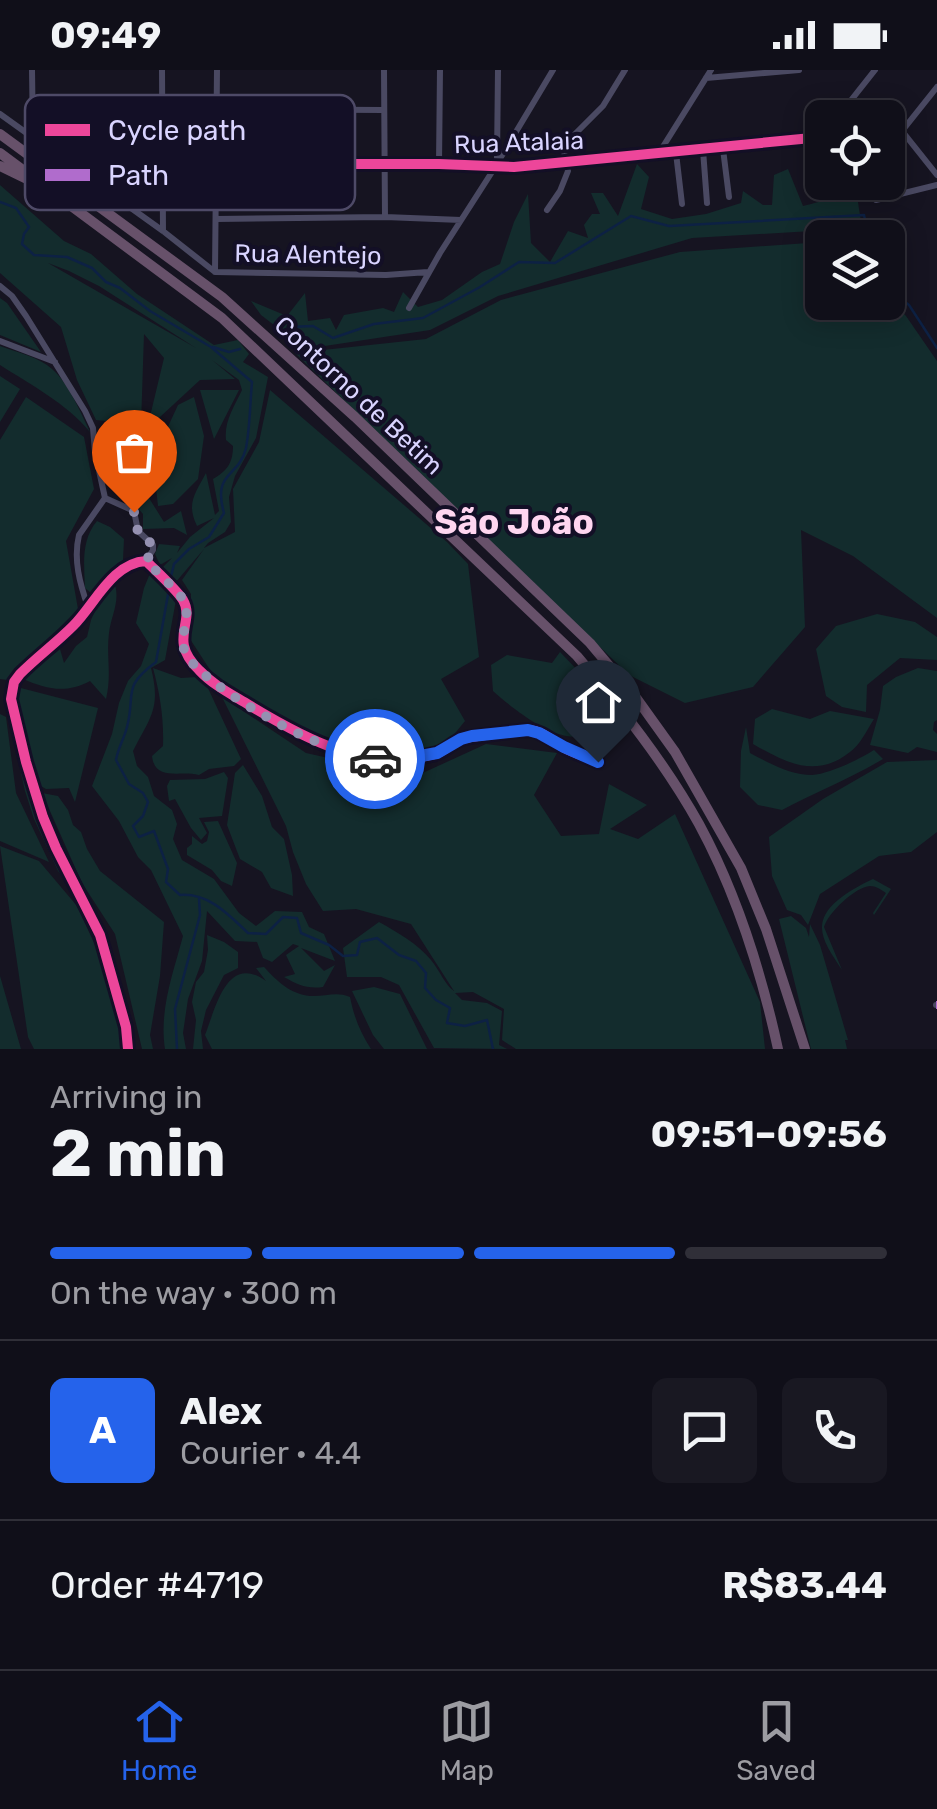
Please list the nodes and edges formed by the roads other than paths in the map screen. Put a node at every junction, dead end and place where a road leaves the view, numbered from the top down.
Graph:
1 (384, 70) edge
2 (440, 70) edge
3 (498, 70) edge
4 (554, 70) edge
5 (625, 70) edge
6 (711, 70) edge
7 (799, 70) edge
8 (874, 70) edge
9 (705, 78) junction
10 (937, 87) edge
11 (851, 100) edge
12 (355, 110) edge
13 (383, 110) junction
14 (0, 114) edge
15 (905, 127) edge
16 (25, 132) edge
17 (0, 134) edge
18 (905, 135) edge
19 (805, 139) edge
20 (723, 149) junction
21 (703, 150) junction
22 (25, 152) edge
23 (0, 153) edge
24 (658, 153) junction
25 (676, 153) junction
26 (565, 163) junction
27 (355, 164) edge
28 (384, 164) junction
29 (439, 164) junction
30 (0, 166) edge
31 (496, 166) junction
32 (25, 171) edge
33 (937, 173) edge
34 (25, 178) edge
35 (937, 185) edge
36 (905, 193) edge
37 (728, 197) dead end
38 (707, 203) dead end
39 (682, 204) dead end
40 (77, 210) edge
41 (104, 210) edge
42 (133, 210) edge
43 (163, 210) edge
44 (216, 210) edge
45 (547, 210) dead end
46 (385, 217) junction
47 (216, 218) junction
48 (462, 220) junction
49 (163, 232) junction
50 (215, 272) junction
51 (428, 272) junction
52 (0, 286) edge
53 (409, 308) dead end
54 (0, 341) edge
55 (56, 363) junction
56 (105, 498) junction
57 (146, 561) junction
58 (88, 607) junction
59 (598, 762) dead end
60 (128, 1049) edge
61 (778, 1049) edge
62 (805, 1049) edge

1 - 13 street
2 - 29 street
3 - 31 street
4 - 31 street
5 - 26 street
6 - 9 street
7 - 9 street
8 - 11 street
9 - 24 street
10 - 15 street
12 - 13 street
13 - 28 street
14 - 16 street, Rua Alentejo
17 - 22 highway, Contorno de Betim
18 - 33 street
19 - 20 street, Rua Atalaia
20 - 21 street, Rua Atalaia
20 - 37 street
21 - 25 street, Rua Atalaia
21 - 38 street
23 - 32 highway, Contorno de Betim
24 - 25 street, Rua Atalaia
24 - 26 street, Rua Atalaia
25 - 39 street
26 - 31 street, Rua Atalaia
26 - 45 street
27 - 28 street, Rua Atalaia
28 - 29 street, Rua Atalaia
28 - 46 street
29 - 31 street, Rua Atalaia
30 - 34 highway
31 - 48 street
35 - 36 street
40 - 61 highway, Contorno de Betim
41 - 62 highway, Contorno de Betim
42 - 49 street, Rua Alentejo
43 - 49 street
44 - 47 street
46 - 47 street
46 - 48 street
47 - 50 street
48 - 51 street
49 - 50 street, Rua Alentejo
50 - 51 street, Rua Alentejo
51 - 53 street
52 - 55 street
54 - 55 street
55 - 56 street
56 - 57 street
56 - 58 street
57 - 58 street
57 - 59 street
58 - 60 street

